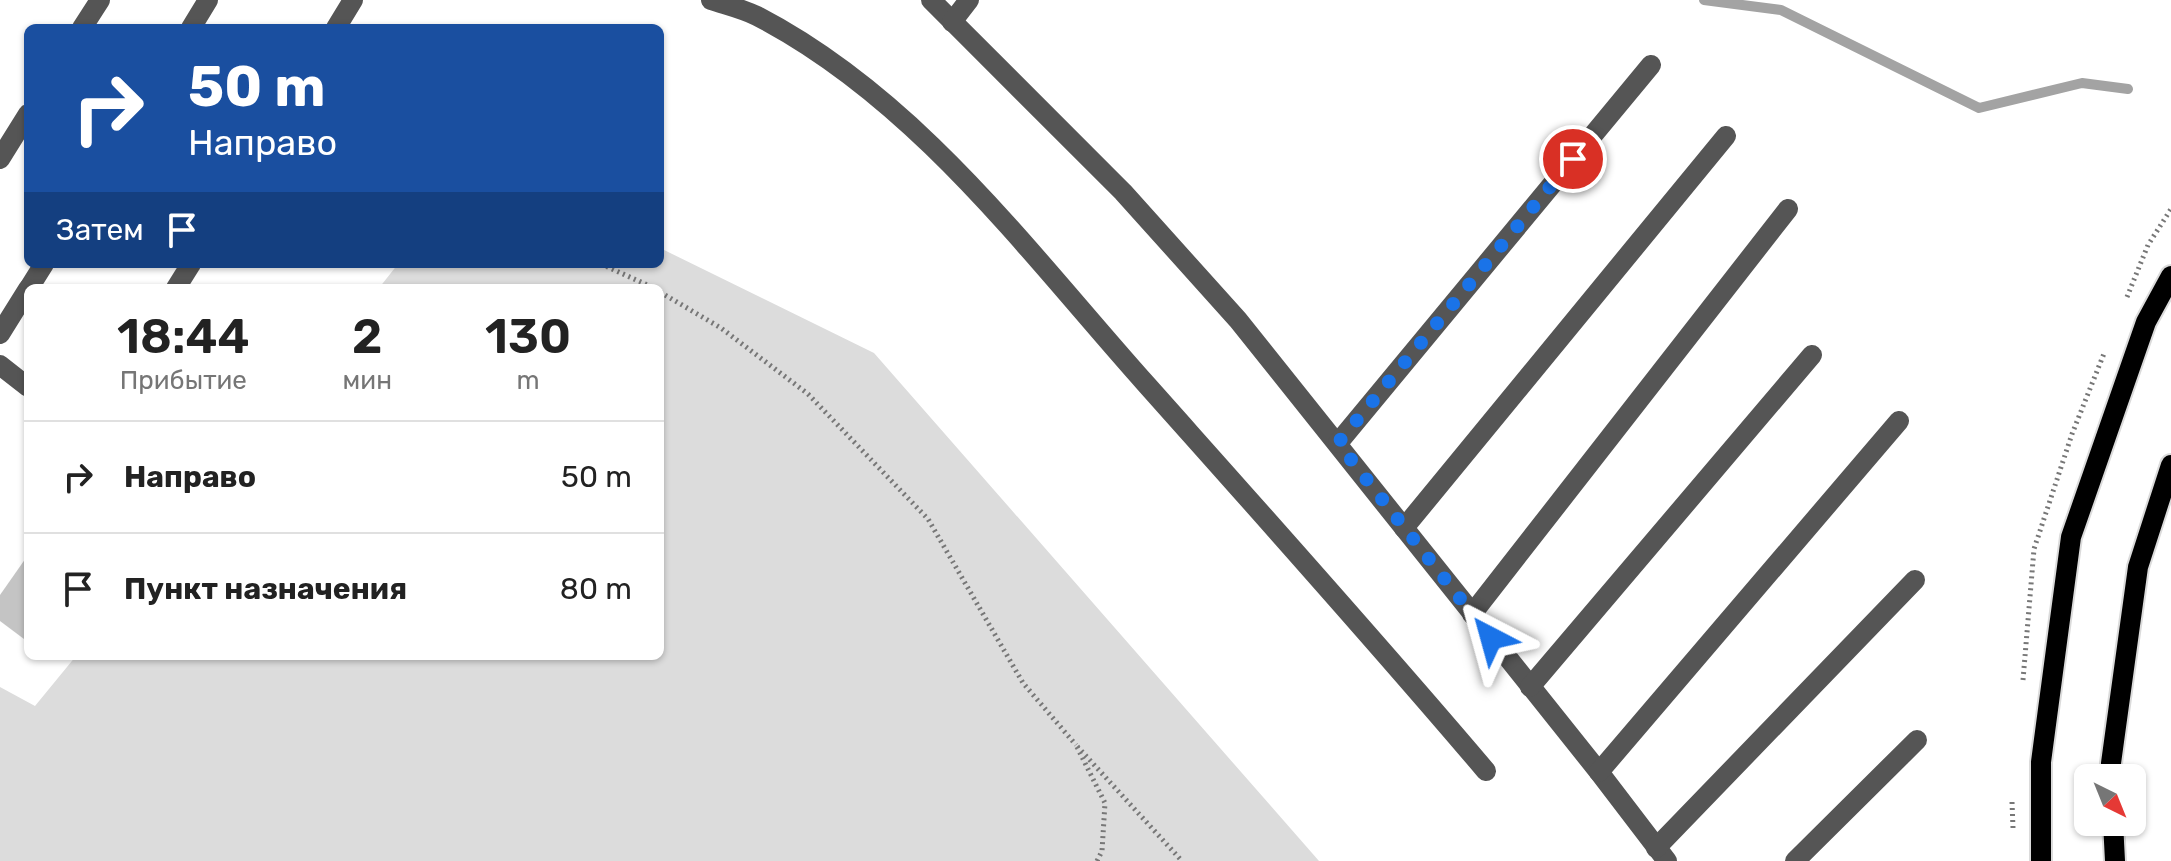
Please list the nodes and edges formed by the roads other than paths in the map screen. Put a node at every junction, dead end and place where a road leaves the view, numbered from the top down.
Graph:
1 (100, 0) edge
2 (208, 0) edge
3 (353, 0) edge
4 (711, 0) edge
5 (931, 0) edge
6 (969, 0) edge
7 (952, 22) junction
8 (85, 24) edge
9 (193, 24) edge
10 (338, 24) edge
11 (1651, 65) dead end
12 (24, 120) edge
13 (1726, 136) dead end
14 (0, 159) edge
15 (1788, 209) dead end
16 (2171, 276) edge
17 (24, 295) edge
18 (0, 334) edge
19 (1812, 355) dead end
20 (0, 365) edge
21 (24, 384) edge
22 (1899, 421) dead end
23 (1338, 443) junction
24 (2171, 465) edge
25 (1404, 528) junction
26 (1915, 580) dead end
27 (1472, 614) junction
28 (1530, 687) junction
29 (1917, 740) dead end
30 (2111, 764) edge
31 (1486, 771) dead end
32 (1599, 772) junction
33 (2114, 836) edge
34 (1662, 854) edge
35 (1795, 861) edge
36 (2041, 861) edge
37 (2115, 861) edge

1 - 8 lane
2 - 9 lane
3 - 10 lane
4 - 31 lane
5 - 7 lane
6 - 7 lane
7 - 23 lane
11 - 23 lane
12 - 14 lane
13 - 25 lane
15 - 27 lane
16 - 36 main road
17 - 18 lane
19 - 28 lane
20 - 21 lane
22 - 32 lane
23 - 25 lane
24 - 30 main road
25 - 27 lane
26 - 34 lane
27 - 28 lane
28 - 32 lane
29 - 35 lane
32 - 34 lane
33 - 37 main road

